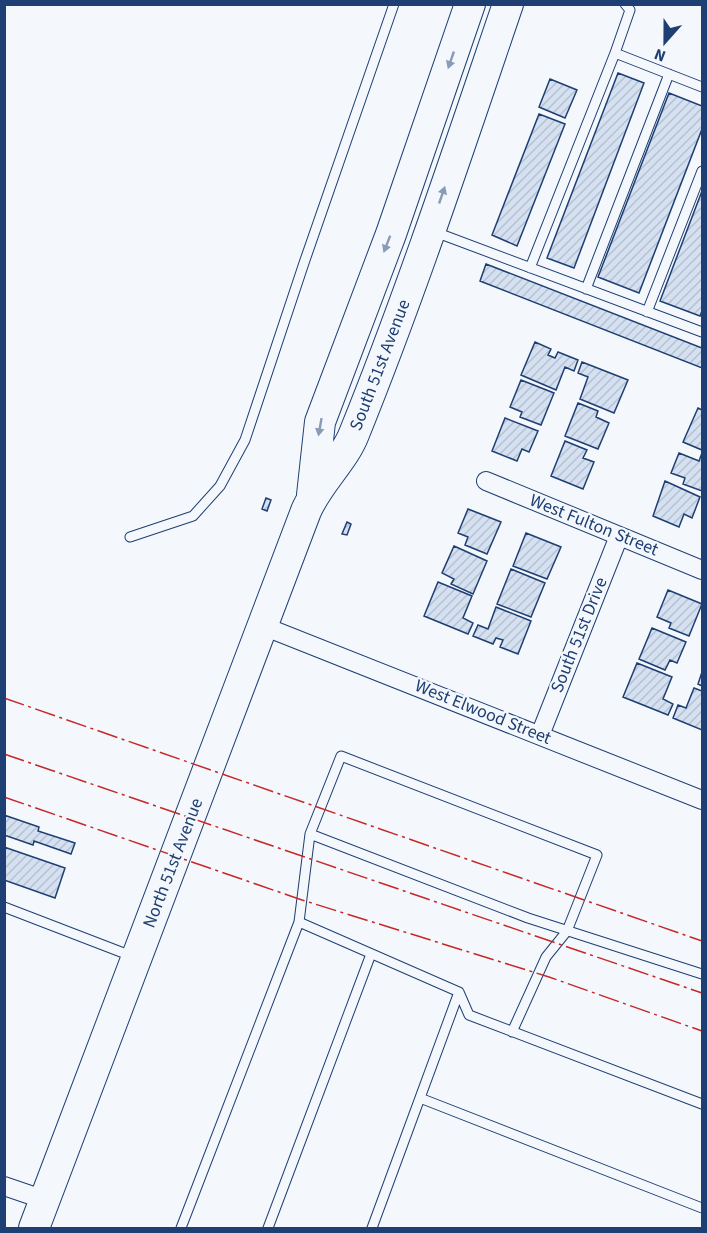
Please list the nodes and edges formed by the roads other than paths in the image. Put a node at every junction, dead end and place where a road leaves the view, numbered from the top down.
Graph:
1 (394, 4) edge
2 (470, 4) edge
3 (508, 4) edge
4 (625, 4) edge
5 (615, 53) junction
6 (669, 74) junction
7 (702, 87) edge
8 (702, 171) edge
9 (430, 230) junction
10 (530, 268) junction
11 (586, 288) junction
12 (647, 312) junction
13 (702, 332) edge
14 (486, 481) dead end
15 (312, 498) junction
16 (619, 536) junction
17 (130, 537) dead end
18 (702, 570) edge
19 (263, 626) junction
20 (540, 735) junction
21 (702, 800) edge
22 (310, 834) junction
23 (4, 907) edge
24 (299, 922) junction
25 (567, 931) junction
26 (370, 954) junction
27 (136, 958) junction
28 (702, 974) edge
29 (459, 992) junction
30 (512, 1032) junction
31 (420, 1098) junction
32 (702, 1104) edge
33 (4, 1186) edge
34 (45, 1200) junction
35 (702, 1208) edge
36 (34, 1228) edge
37 (181, 1228) edge
38 (268, 1228) edge
39 (372, 1228) edge

1 - 17 lane
2 -> 15 main road, South 51st Avenue
9 -> 3 main road, South 51st Avenue
4 - 5 lane
5 - 6 lane
5 - 10 lane
6 - 7 lane
6 - 11 lane
8 - 12 lane
9 - 10 lane
9 - 15 main road, South 51st Avenue
10 - 11 lane
11 - 12 lane
12 - 13 lane
14 - 16 street, West Fulton Street
15 - 19 main road, North 51st Avenue
16 - 18 street, West Fulton Street
16 - 20 street, South 51st Drive
19 - 20 street, West Elwood Street
19 - 27 main road, North 51st Avenue
20 - 21 street, West Elwood Street
22 - 24 lane
22 - 25 lane
22 - 25 lane
23 - 27 lane
24 - 26 lane
24 - 37 lane
25 - 28 lane
25 - 30 lane
26 - 29 lane
26 - 38 lane
27 - 34 main road, North 51st Avenue
29 - 30 lane
29 - 31 lane
30 - 32 lane
31 - 35 lane
31 - 39 lane
33 - 34 street
34 - 36 main road, North 51st Avenue

